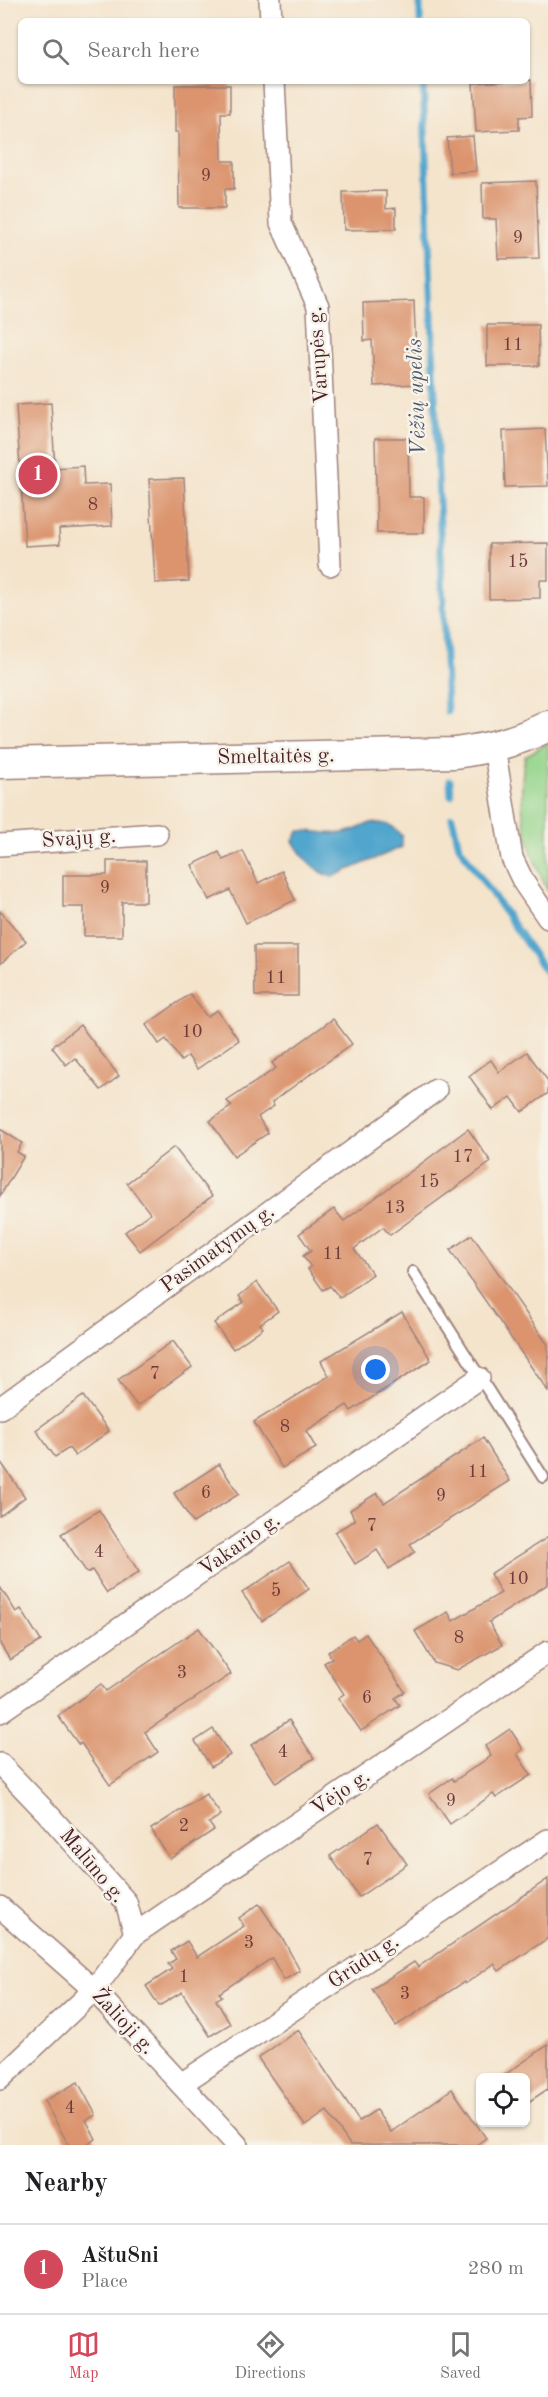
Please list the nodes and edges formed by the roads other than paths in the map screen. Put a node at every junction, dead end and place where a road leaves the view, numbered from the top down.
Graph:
1 (270, 0) edge
2 (271, 18) edge
3 (274, 84) edge
4 (330, 565) dead end
5 (548, 726) edge
6 (495, 747) junction
7 (0, 764) edge
8 (158, 834) dead end
9 (0, 845) edge
10 (548, 918) edge
11 (436, 1089) dead end
12 (413, 1272) dead end
13 (479, 1378) junction
14 (0, 1408) edge
15 (543, 1477) dead end
16 (548, 1652) edge
17 (0, 1712) edge
18 (0, 1764) edge
19 (548, 1840) edge
20 (0, 1907) edge
21 (135, 1934) junction
22 (94, 1990) junction
23 (0, 2079) edge
24 (180, 2084) junction
25 (237, 2145) edge

1 - 2 street
3 - 4 street, Varupės g.
5 - 6 main road, Smeltaitės g.
6 - 7 main road, Smeltaitės g.
6 - 10 street
8 - 9 street, Svajų g.
11 - 14 street, Pasimatymų g.
12 - 13 lane
13 - 15 lane
13 - 17 street, Vakario g.
16 - 21 street, Vėjo g.
18 - 21 street, Malūno g.
19 - 24 street, Grūdų g.
20 - 22 street, Žalioji g.
21 - 22 street
22 - 23 street
22 - 24 street, Žalioji g.
24 - 25 street, Žalioji g.

